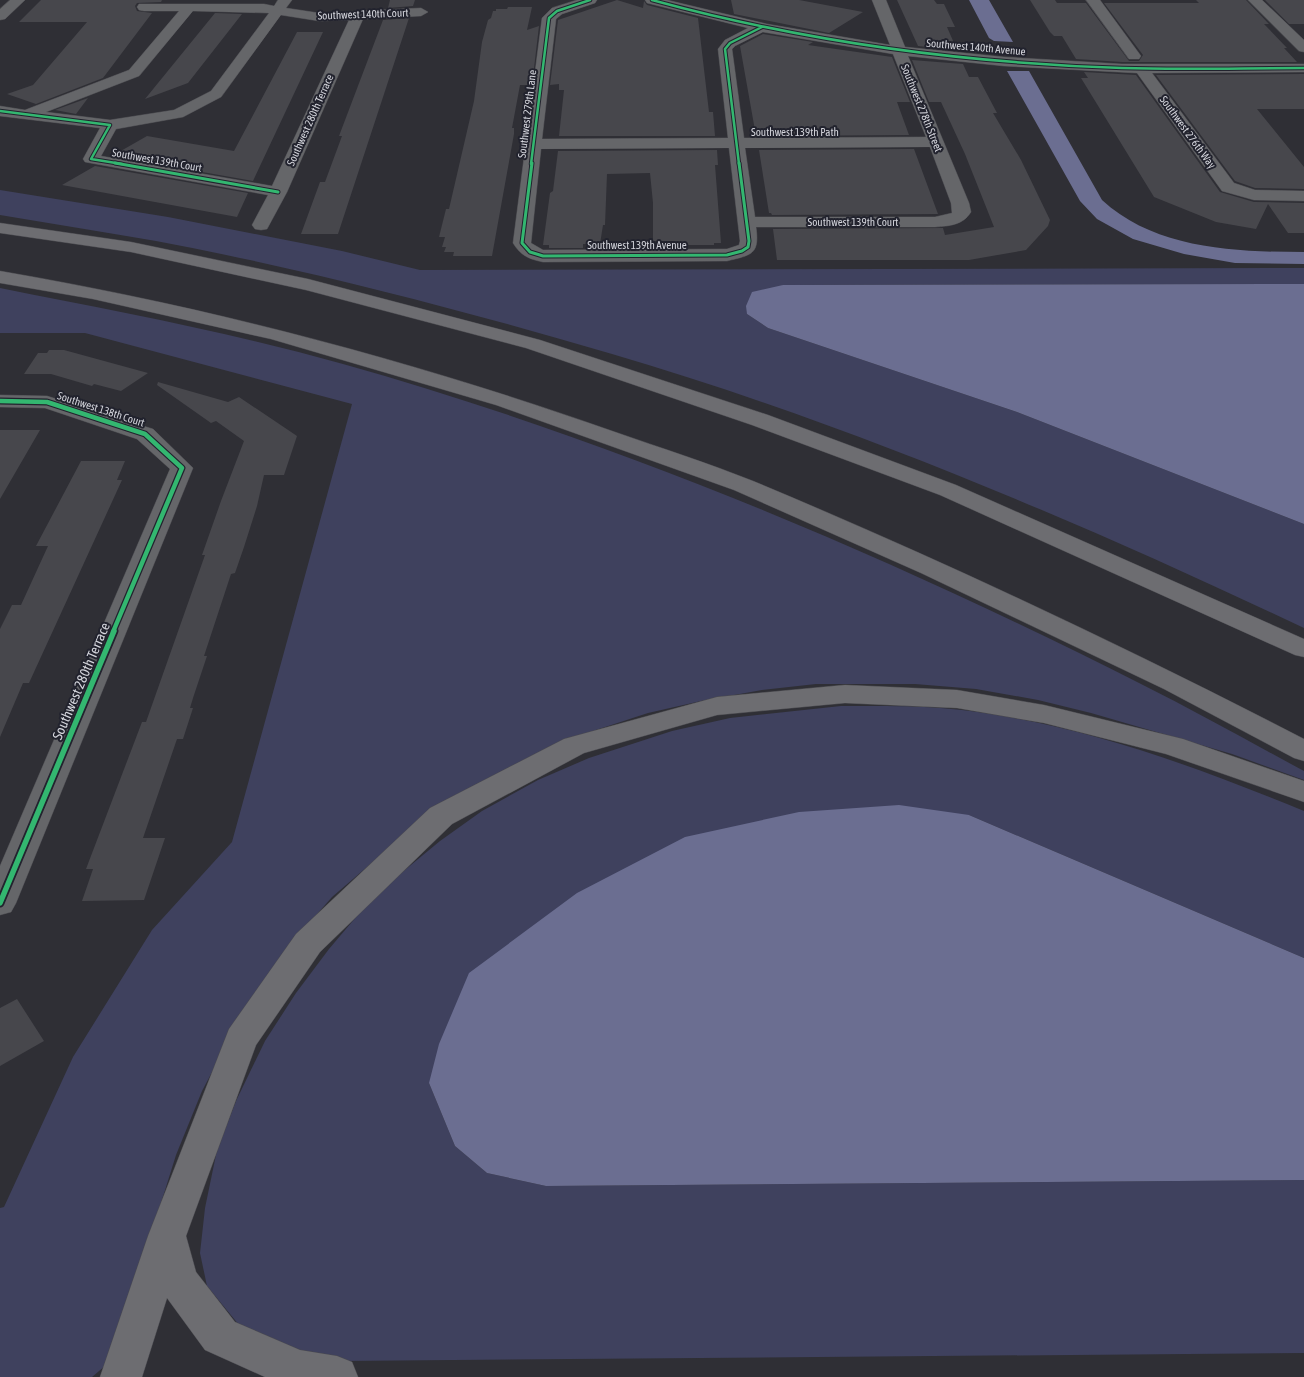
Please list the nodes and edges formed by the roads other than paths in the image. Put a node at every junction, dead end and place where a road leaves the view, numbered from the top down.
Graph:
1 (17, 0) edge
2 (590, 0) edge
3 (652, 0) edge
4 (694, 0) edge
5 (880, 0) edge
6 (1093, 0) edge
7 (1256, 0) edge
8 (0, 1) edge
9 (146, 4) edge
10 (281, 5) edge
11 (189, 8) junction
12 (421, 12) dead end
13 (358, 14) junction
14 (0, 16) edge
15 (762, 26) junction
16 (897, 44) junction
17 (1304, 48) edge
18 (1304, 57) edge
19 (1137, 62) junction
20 (1304, 68) edge
21 (26, 114) junction
22 (3, 119) edge
23 (110, 125) junction
24 (936, 142) junction
25 (736, 143) junction
26 (534, 144) junction
27 (278, 192) junction
28 (1304, 196) edge
29 (959, 216) joint
30 (746, 222) junction
31 (261, 225) dead end
32 (0, 228) edge
33 (532, 254) joint
34 (0, 277) edge
35 (0, 401) edge
36 (182, 468) joint
37 (1304, 649) edge
38 (1304, 751) edge
39 (1304, 792) edge
40 (0, 902) edge
41 (167, 1236) junction
42 (121, 1377) edge
43 (337, 1377) edge

1 - 8 street
1 - 14 street
2 - 26 street, Southwest 279th Lane
3 - 15 street, Southwest 140th Avenue
4 - 16 street, Southwest 140th Avenue
5 - 16 street, Southwest 278th Street
6 - 19 street, Southwest 276th Way
7 - 17 street
9 - 11 street, Southwest 140th Court
10 - 11 street, Southwest 140th Court
10 - 13 street, Southwest 140th Court
10 - 23 street
11 - 21 street
12 - 13 street, Southwest 140th Court
13 - 27 street, Southwest 280th Terrace
15 - 16 street, Southwest 140th Avenue
15 - 25 street
16 - 19 street, Southwest 140th Avenue
16 - 24 street, Southwest 278th Street
18 - 19 street, Southwest 140th Avenue
19 - 20 street, Southwest 140th Avenue
19 - 28 street, Southwest 276th Way
21 - 22 street
21 - 23 street
23 - 27 street, Southwest 139th Court
24 - 25 street, Southwest 139th Path
24 - 29 street, Southwest 278th Street
25 - 26 street, Southwest 139th Path
25 - 30 street
26 - 33 street, Southwest 279th Lane
27 - 31 street, Southwest 280th Terrace
29 - 30 street, Southwest 139th Court
30 - 33 street, Southwest 139th Avenue
32 - 37 highway
34 - 38 highway
35 - 36 street, Southwest 138th Court
36 - 40 street, Southwest 280th Terrace
39 - 41 highway
41 - 42 highway
41 - 43 highway

